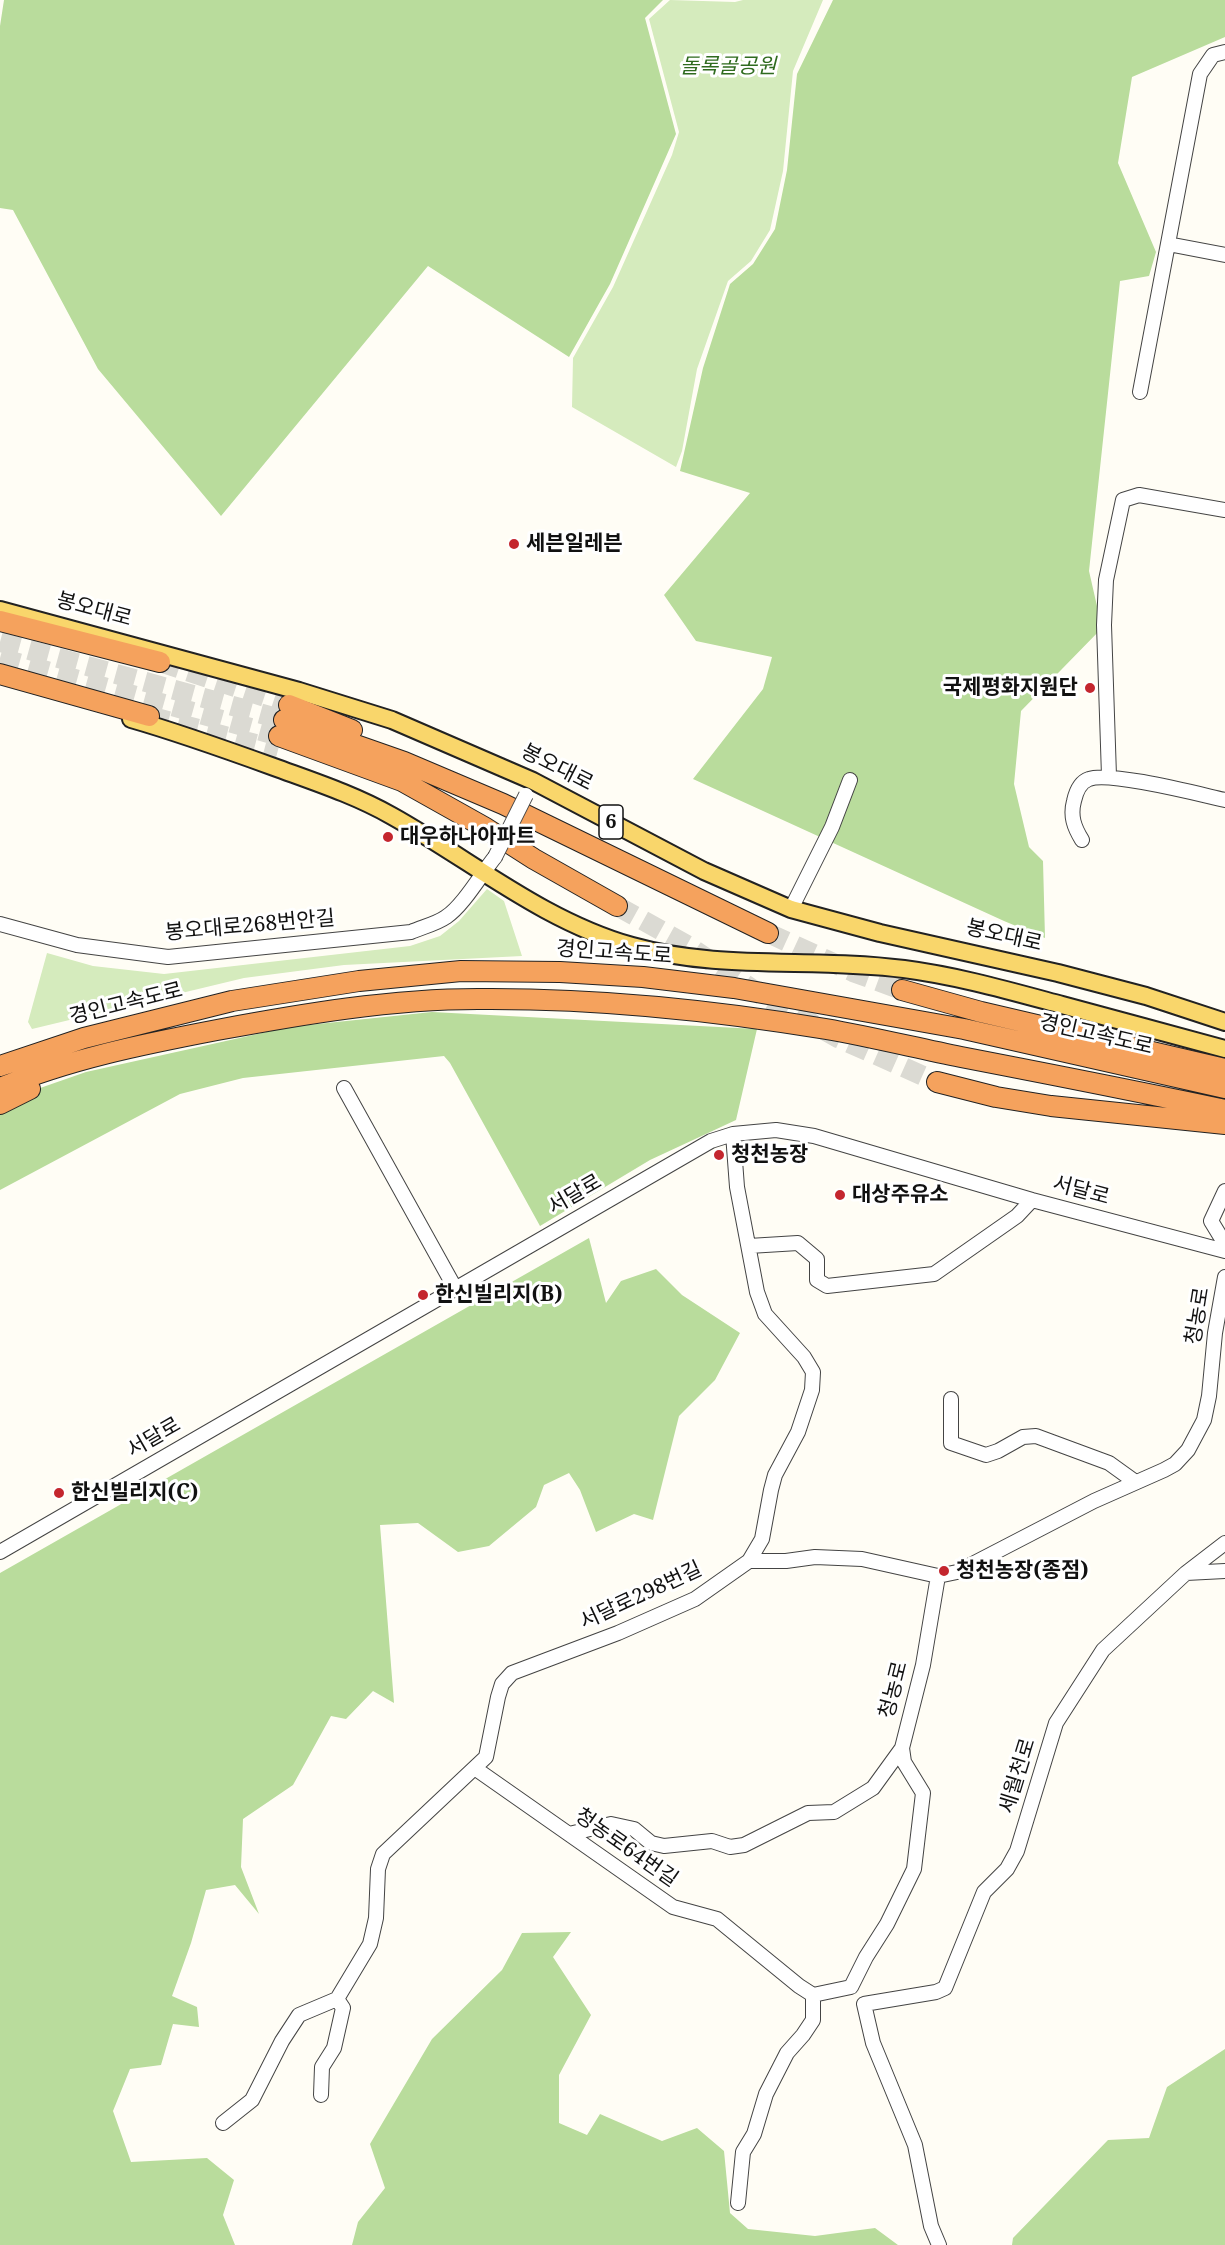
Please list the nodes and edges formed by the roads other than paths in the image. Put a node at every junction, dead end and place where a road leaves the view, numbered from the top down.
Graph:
1 (1225, 52) edge
2 (1168, 244) junction
3 (1225, 255) edge
4 (1140, 392) dead end
5 (1225, 510) edge
6 (0, 610) edge
7 (0, 621) edge
8 (160, 663) tunnel mouth
9 (0, 674) edge
10 (0, 683) edge
11 (149, 716) tunnel mouth
12 (1108, 776) junction
13 (850, 780) dead end
14 (529, 788) junction
15 (1225, 800) edge
16 (1082, 840) dead end
17 (482, 872) junction
18 (617, 906) tunnel mouth
19 (791, 909) junction
20 (0, 924) edge
21 (768, 933) tunnel mouth
22 (902, 990) tunnel mouth
23 (1225, 1022) edge
24 (1225, 1048) edge
25 (90, 1058) junction
26 (0, 1066) edge
27 (1225, 1069) edge
28 (937, 1082) tunnel mouth
29 (0, 1088) edge
30 (344, 1088) dead end
31 (1225, 1088) edge
32 (0, 1104) edge
33 (1225, 1110) edge
34 (1225, 1124) edge
35 (733, 1134) junction
36 (1225, 1191) edge
37 (1032, 1200) junction
38 (1225, 1244) edge
39 (749, 1246) junction
40 (1225, 1251) edge
41 (1225, 1277) edge
42 (455, 1288) junction
43 (951, 1399) dead end
44 (1134, 1481) junction
45 (1225, 1543) edge
46 (0, 1552) edge
47 (749, 1561) junction
48 (1225, 1570) edge
49 (1186, 1573) junction
50 (938, 1576) junction
51 (902, 1748) junction
52 (476, 1769) junction
53 (570, 1834) junction
54 (851, 1987) junction
55 (813, 1995) junction
56 (337, 1999) junction
57 (864, 2004) junction
58 (321, 2095) dead end
59 (223, 2122) dead end
60 (738, 2204) dead end
61 (939, 2245) edge

1 - 2 street
2 - 3 street
2 - 4 street
5 - 12 street
6 - 14 main road, 봉오대로 / 6
7 - 8 highway
9 - 11 highway
10 - 17 main road
12 - 15 street
12 - 16 street
13 - 19 street
14 - 17 street, 봉오대로268번안길, bridge
14 - 19 main road, 봉오대로 / 6
17 - 20 street, 봉오대로268번안길
17 - 24 main road
18 - 21 highway
19 - 23 main road, 봉오대로 / 6
22 - 27 highway
25 - 29 highway, 경인고속도로
25 - 32 highway
25 - 33 highway, 경인고속도로
26 - 31 highway, 경인고속도로
28 - 34 highway
30 - 42 street
35 - 37 street, 서달로
35 - 39 street, 서달로298번길
35 - 42 street, 서달로
36 - 38 street
37 - 39 street
37 - 40 street, 서달로
39 - 47 street, 서달로298번길
41 - 44 street, 청농로
42 - 46 street, 서달로
43 - 44 street
44 - 50 street, 청농로
45 - 49 street, 세월천로
47 - 50 street
47 - 52 street, 서달로298번길
48 - 49 street
49 - 57 street, 세월천로
50 - 51 street, 청농로
51 - 53 street
51 - 54 street, 청농로
52 - 53 street, 청농로64번길
52 - 56 street, 서달로298번길
53 - 55 street, 청농로64번길
54 - 55 street
54 - 57 street
55 - 60 street
56 - 58 street
56 - 59 street
57 - 61 street

